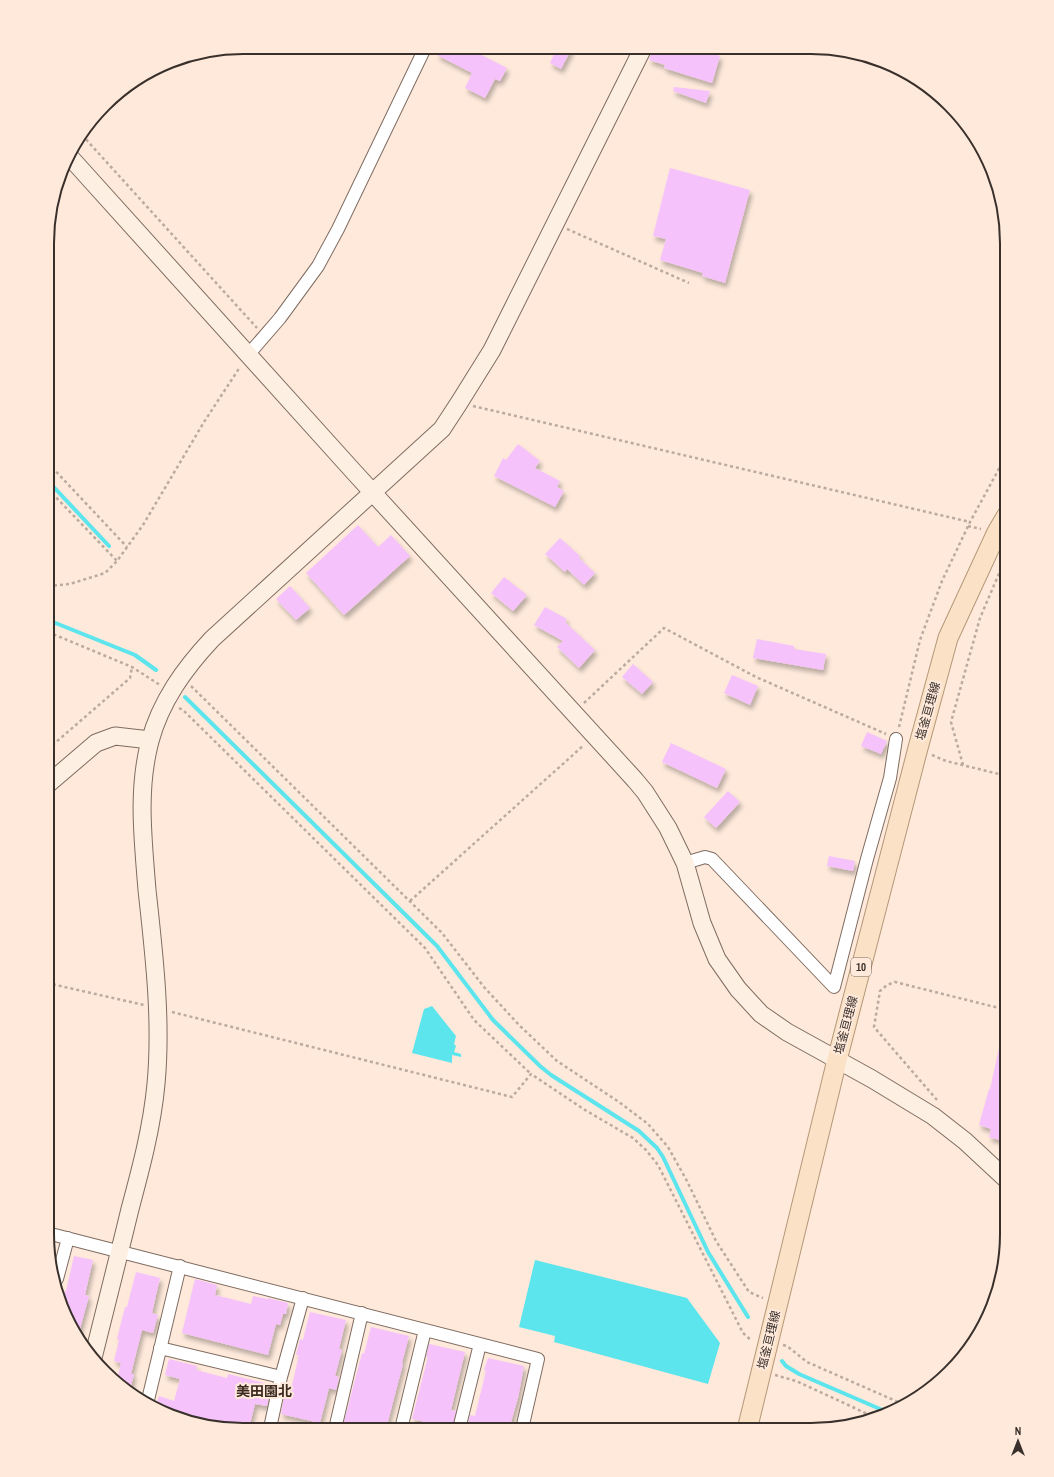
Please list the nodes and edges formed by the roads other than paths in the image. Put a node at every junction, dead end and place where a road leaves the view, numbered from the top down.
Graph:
1 (421, 54) edge
2 (640, 54) edge
3 (73, 161) edge
4 (248, 355) junction
5 (372, 492) junction
6 (1000, 527) edge
7 (896, 739) road end
8 (150, 740) junction
9 (54, 779) edge
10 (685, 862) junction
11 (837, 1060) junction
12 (1000, 1174) edge
13 (54, 1234) edge
14 (68, 1238) junction
15 (120, 1251) junction
16 (180, 1266) junction
17 (59, 1276) edge
18 (303, 1298) junction
19 (362, 1313) junction
20 (425, 1330) junction
21 (480, 1344) junction
22 (160, 1348) junction
23 (94, 1350) edge
24 (281, 1377) junction
25 (148, 1398) edge
26 (271, 1423) edge
27 (336, 1423) edge
28 (402, 1423) edge
29 (460, 1423) edge
30 (523, 1423) edge
31 (749, 1423) edge

1 - 4 street
2 - 5 street
3 - 4 street
4 - 5 street
5 - 8 street
5 - 10 street
6 - 11 main road, 塩釜亘理線 / 10
7 - 10 street
8 - 9 street
8 - 15 street
10 - 11 street
11 - 12 street
11 - 31 main road, 塩釜亘理線 / 10
13 - 14 street
14 - 15 street
14 - 17 street
15 - 16 street
15 - 23 street
16 - 18 street
16 - 22 street
18 - 19 street
18 - 24 street
19 - 20 street
19 - 27 street
20 - 21 street
20 - 28 street
21 - 29 street
21 - 30 street
22 - 24 street
22 - 25 street
24 - 26 street

